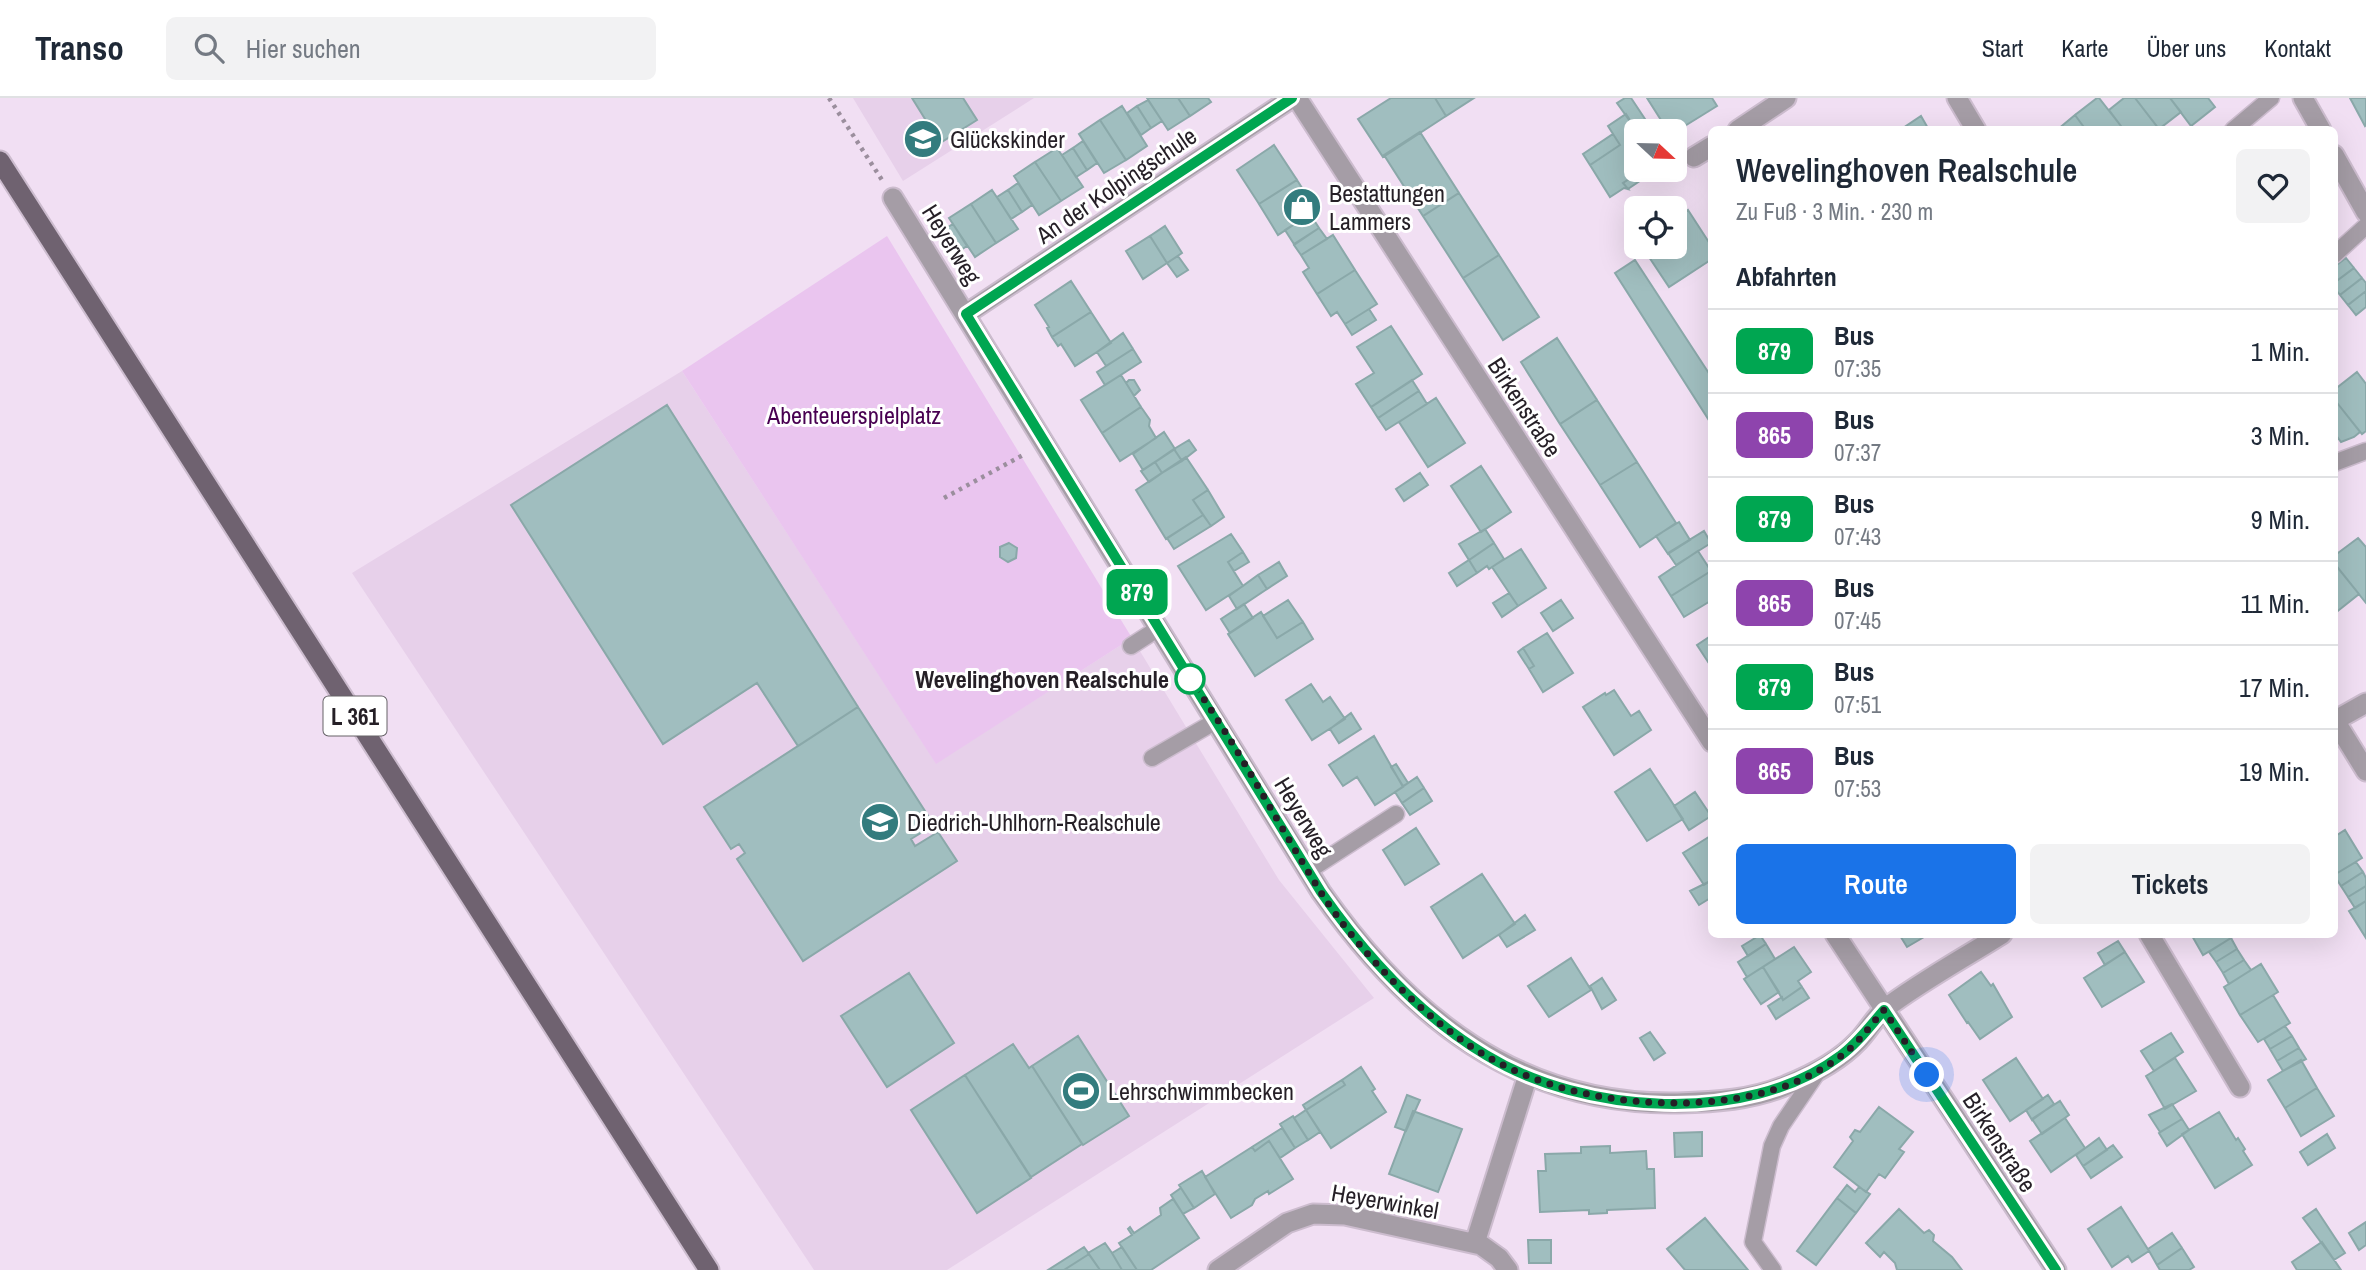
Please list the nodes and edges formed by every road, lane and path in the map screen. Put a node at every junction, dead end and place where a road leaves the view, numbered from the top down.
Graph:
1 (829, 98) edge
2 (1294, 98) edge
3 (1786, 98) edge
4 (1957, 98) edge
5 (2271, 98) edge
6 (2303, 98) edge
7 (1744, 126) edge
8 (1974, 126) edge
9 (2238, 126) edge
10 (2319, 126) edge
11 (1708, 149) edge
12 (1694, 158) dead end
13 (0, 161) edge
14 (2338, 162) edge
15 (893, 198) joint
16 (2366, 212) edge
17 (2366, 226) edge
18 (2338, 251) edge
19 (966, 314) junction
20 (1045, 442) junction
21 (2366, 451) edge
22 (2338, 462) edge
23 (944, 498) dead end
24 (1159, 628) junction
25 (1131, 646) dead end
26 (2366, 703) edge
27 (2338, 718) edge
28 (1216, 721) junction
29 (2338, 725) edge
30 (1708, 736) edge
31 (1152, 758) dead end
32 (2366, 771) edge
33 (1396, 814) dead end
34 (1308, 871) junction
35 (1838, 938) edge
36 (1996, 938) edge
37 (2151, 938) edge
38 (1884, 1010) junction
39 (1821, 1069) junction
40 (1528, 1075) junction
41 (2240, 1087) dead end
42 (1475, 1243) junction
43 (709, 1270) edge
44 (1218, 1270) edge
45 (1508, 1270) edge
46 (1773, 1270) edge
47 (2056, 1270) edge

1 - 15 path
2 - 19 street, An der Kolpingschule
2 - 30 street, Birkenstraße
3 - 7 street
4 - 8 street
5 - 9 lane
6 - 10 street
11 - 12 street
13 - 43 main road, L 361
14 - 16 street
15 - 19 street, Heyerweg
17 - 18 lane
19 - 20 street, Heyerweg
20 - 23 path
20 - 24 street, Heyerweg
21 - 22 lane
24 - 25 lane
24 - 28 street, Heyerweg
26 - 27 street
28 - 31 lane
28 - 34 street, Heyerweg
29 - 32 street
33 - 34 lane
34 - 40 street, Heyerweg
35 - 38 street, Birkenstraße
36 - 38 street, Heyerweg
37 - 41 street
38 - 39 street, Heyerweg
38 - 47 street, Birkenstraße
39 - 40 street, Heyerweg
39 - 46 lane
40 - 42 street
42 - 44 street, Heyerwinkel
42 - 45 street, Heyerwinkel

